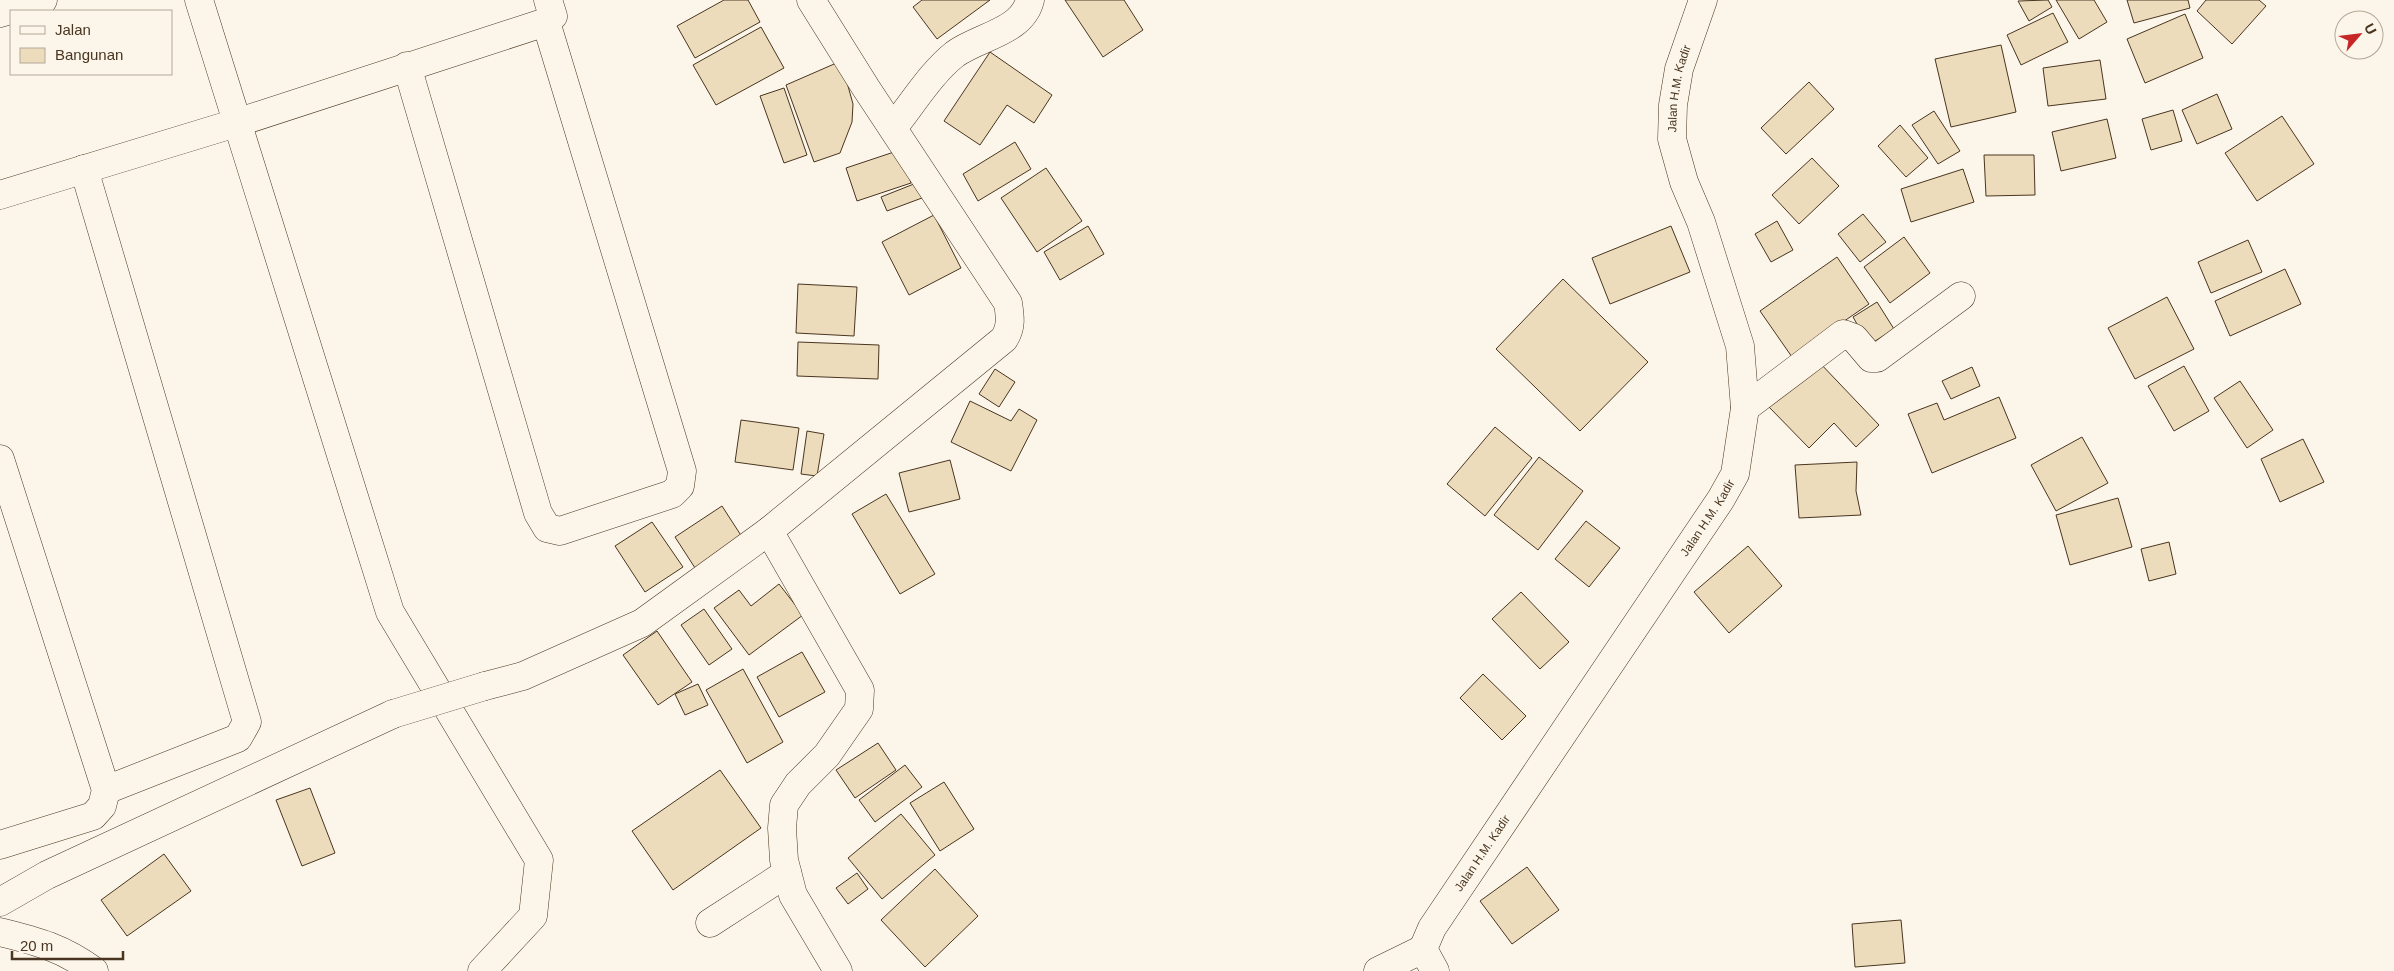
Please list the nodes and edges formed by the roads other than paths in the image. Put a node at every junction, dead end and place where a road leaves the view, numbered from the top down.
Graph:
1 (43, 0) edge
2 (199, 0) edge
3 (812, 0) edge
4 (1030, 0) edge
5 (1703, 0) edge
6 (547, 11) edge
7 (0, 13) edge
8 (407, 66) junction
9 (236, 122) junction
10 (894, 128) junction
11 (84, 169) junction
12 (0, 195) edge
13 (1961, 296) dead end
14 (1745, 408) junction
15 (0, 459) edge
16 (769, 531) junction
17 (106, 790) junction
18 (0, 845) edge
19 (787, 873) junction
20 (0, 902) edge
21 (710, 923) dead end
22 (0, 932) edge
23 (1429, 960) edge
24 (486, 970) edge
25 (94, 971) edge
26 (838, 971) edge
27 (1378, 971) edge

1 - 7 street
2 - 9 street
3 - 10 street
4 - 10 street
5 - 14 street, Jalan H.M. Kadir
6 - 8 street
6 - 8 street
8 - 9 street
9 - 11 street
9 - 24 street
10 - 16 street
11 - 12 street
11 - 17 street
13 - 14 street
14 - 23 street, Jalan H.M. Kadir
15 - 17 street
16 - 19 street
16 - 20 street, bridge
17 - 18 street
19 - 21 street
19 - 26 street
22 - 25 street
23 - 27 street

